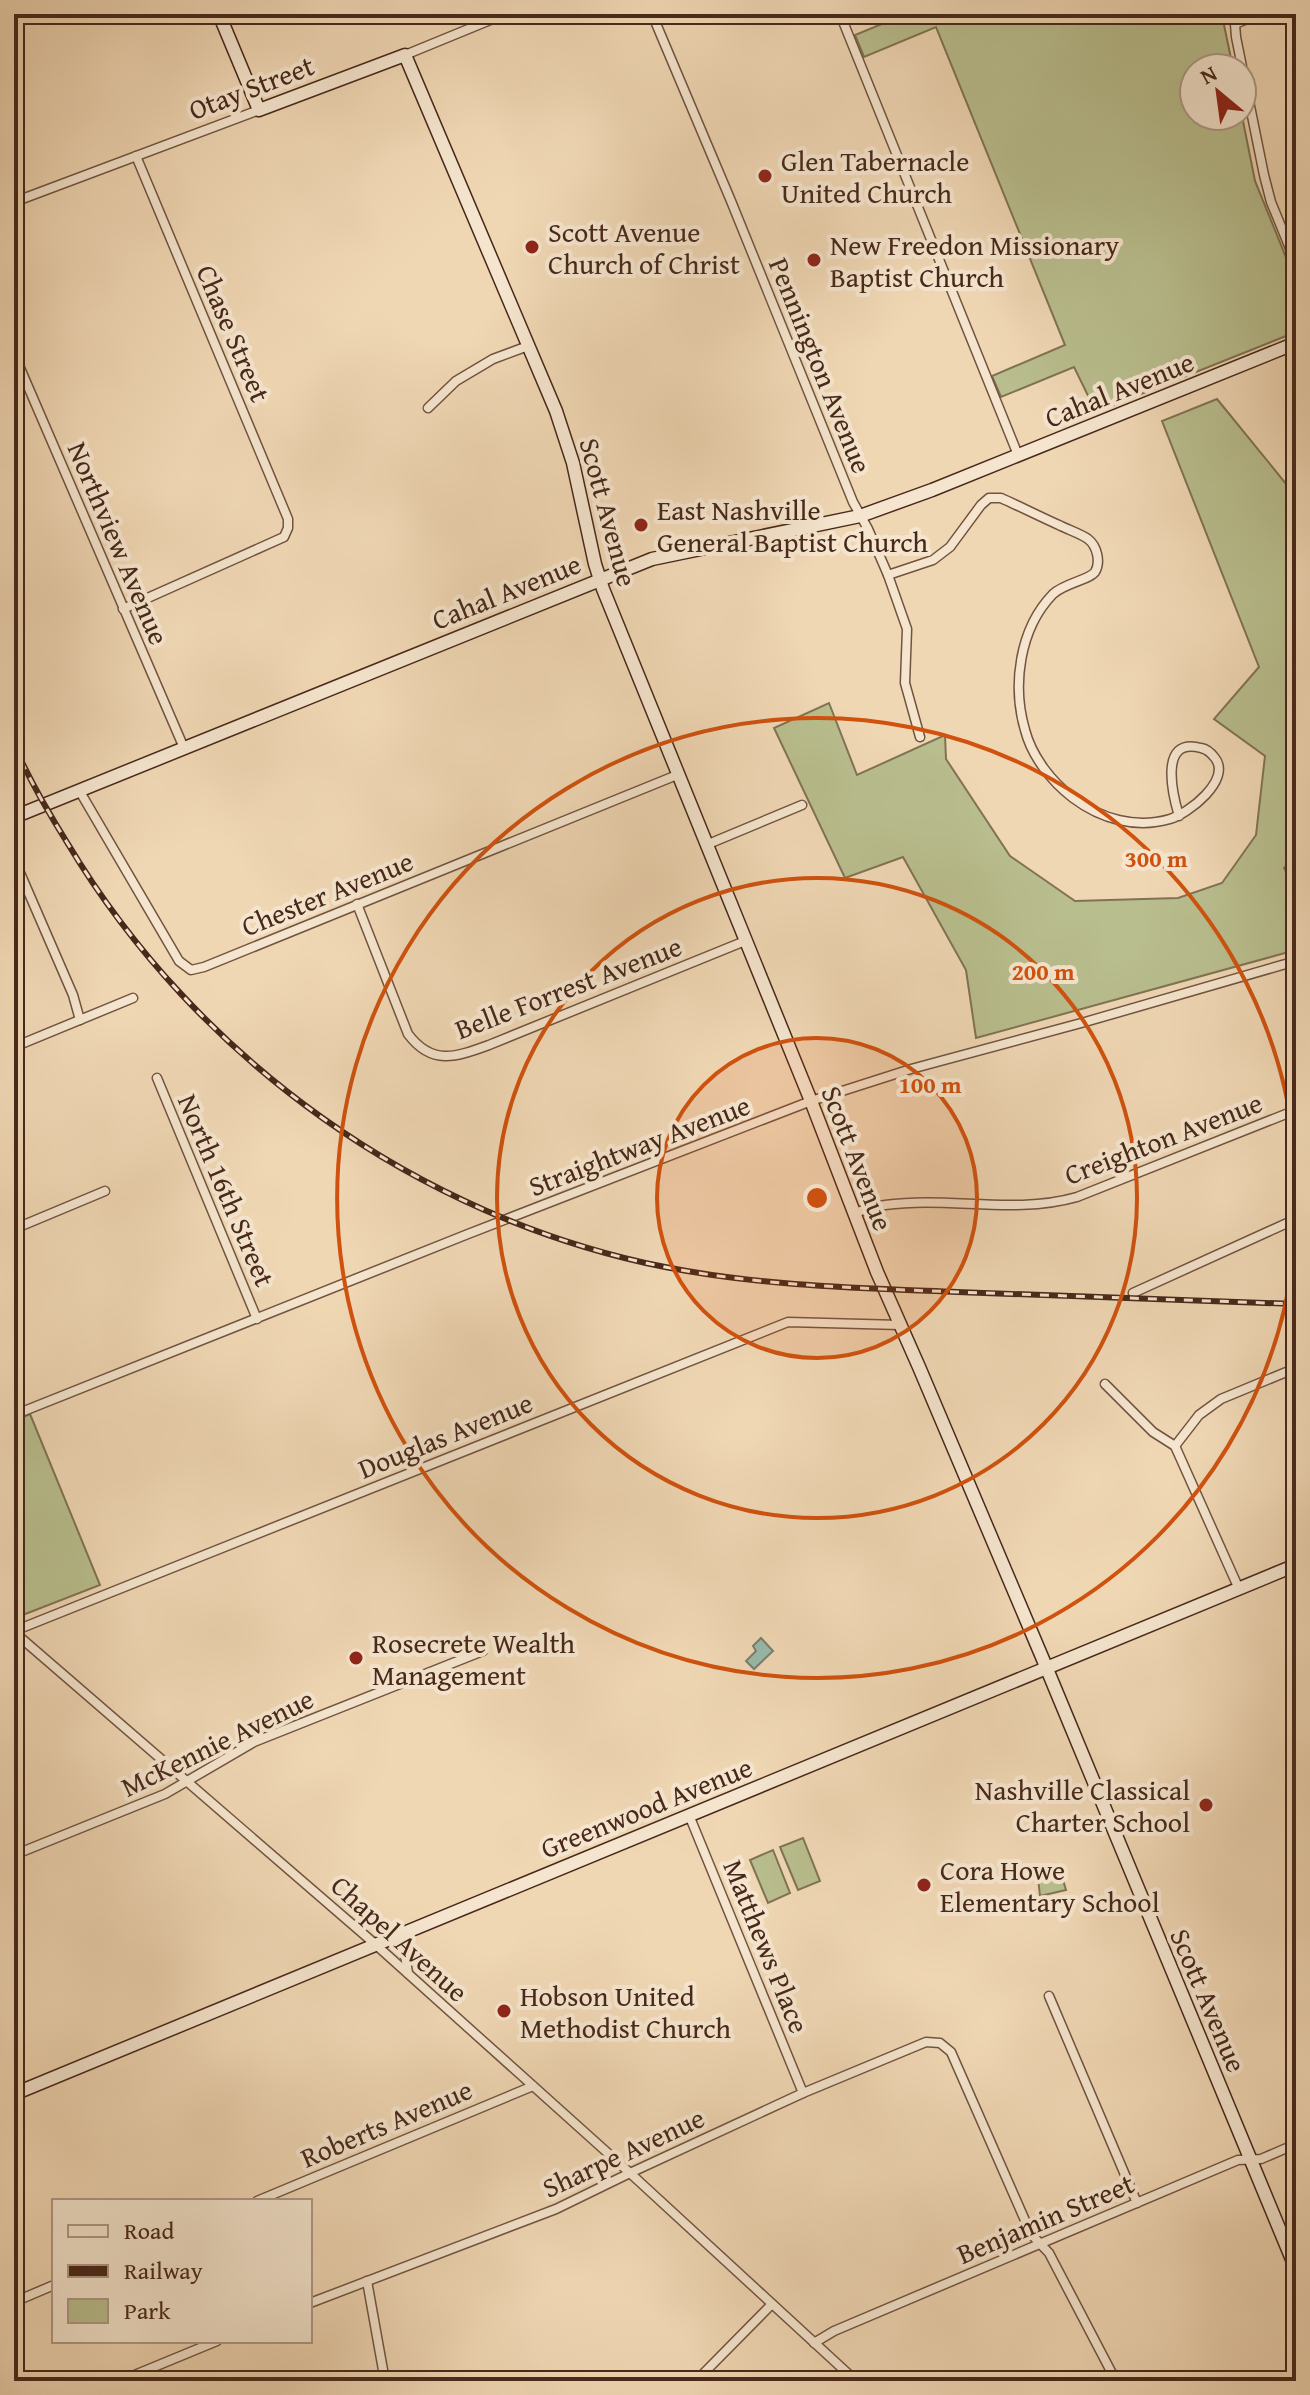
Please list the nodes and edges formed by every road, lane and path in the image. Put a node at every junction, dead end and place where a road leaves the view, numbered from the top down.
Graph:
1 (219, 14) edge
2 (505, 14) edge
3 (652, 14) edge
4 (840, 14) edge
5 (1260, 14) edge
6 (405, 55) junction
7 (259, 110) junction
8 (136, 156) junction
9 (14, 202) edge
10 (1296, 263) edge
11 (1296, 343) edge
12 (528, 346) junction
13 (14, 354) edge
14 (428, 408) dead end
15 (1018, 455) junction
16 (860, 516) junction
17 (888, 575) junction
18 (599, 579) junction
19 (123, 609) junction
20 (920, 737) dead end
21 (184, 748) junction
22 (677, 775) junction
23 (79, 790) junction
24 (802, 805) dead end
25 (1179, 816) junction
26 (14, 817) edge
27 (706, 845) junction
28 (14, 859) edge
29 (357, 904) junction
30 (745, 941) junction
31 (1296, 961) edge
32 (133, 998) dead end
33 (80, 1020) junction
34 (14, 1047) edge
35 (157, 1078) dead end
36 (811, 1101) junction
37 (1296, 1110) edge
38 (105, 1191) dead end
39 (854, 1213) junction
40 (1296, 1219) edge
41 (14, 1229) edge
42 (1133, 1293) dead end
43 (257, 1319) junction
44 (900, 1325) junction
45 (1296, 1368) edge
46 (1105, 1384) dead end
47 (14, 1415) edge
48 (1175, 1446) junction
49 (1296, 1565) edge
50 (1239, 1589) junction
51 (14, 1631) edge
52 (483, 1651) dead end
53 (1046, 1668) junction
54 (188, 1782) junction
55 (689, 1815) junction
56 (14, 1855) edge
57 (414, 1928) junction
58 (375, 1944) junction
59 (408, 1974) junction
60 (1049, 1996) dead end
61 (533, 2086) junction
62 (803, 2093) junction
63 (14, 2094) edge
64 (1296, 2144) edge
65 (1249, 2159) junction
66 (630, 2173) junction
67 (262, 2199) edge
68 (1137, 2203) junction
69 (1039, 2244) junction
70 (1296, 2269) edge
71 (367, 2281) junction
72 (52, 2286) edge
73 (14, 2302) edge
74 (312, 2302) edge
75 (772, 2304) junction
76 (212, 2343) edge
77 (814, 2343) junction
78 (120, 2381) edge
79 (385, 2381) edge
80 (696, 2381) edge
81 (856, 2381) edge
82 (1116, 2381) edge

1 - 7 street
2 - 6 street, Otay Street
3 - 16 street, Pennington Avenue
4 - 15 street
5 - 10 street
6 - 7 street, Otay Street
6 - 12 street, Scott Avenue
7 - 8 street, Otay Street
8 - 9 street, Otay Street
8 - 19 street, Chase Street
11 - 15 street, Cahal Avenue
12 - 14 street
12 - 18 street, Scott Avenue
13 - 19 street, Northview Avenue
15 - 16 street, Cahal Avenue
16 - 17 street, Pennington Avenue
16 - 18 street, Cahal Avenue
17 - 20 street, Pennington Avenue
17 - 25 street
18 - 21 street, Cahal Avenue
18 - 22 street, Scott Avenue
19 - 21 street, Northview Avenue
21 - 23 street, Cahal Avenue
22 - 27 street, Scott Avenue
22 - 29 street, Chester Avenue
23 - 26 street, Cahal Avenue
23 - 29 street, Chester Avenue
24 - 27 street
25 - 25 street
27 - 30 street, Scott Avenue
28 - 33 street
29 - 30 street, Belle Forrest Avenue
30 - 36 street, Scott Avenue
31 - 36 street, Straightway Avenue
32 - 33 street
33 - 34 street
35 - 43 street, North 16th Street
36 - 39 street, Scott Avenue
36 - 43 street, Straightway Avenue
37 - 39 street, Creighton Avenue
38 - 41 street
39 - 44 street, Scott Avenue
40 - 42 street
43 - 47 street, Straightway Avenue
44 - 51 street, Douglas Avenue
44 - 53 street, Scott Avenue
45 - 48 street
46 - 48 street
48 - 50 street
49 - 50 street, Greenwood Avenue
50 - 53 street, Greenwood Avenue
51 - 54 street, Chapel Avenue
52 - 54 street, McKennie Avenue
53 - 55 street, Greenwood Avenue
53 - 65 street, Scott Avenue
54 - 56 street, McKennie Avenue
54 - 58 street, Chapel Avenue
55 - 57 street, Greenwood Avenue
55 - 62 street, Matthews Place
57 - 58 street, Greenwood Avenue
57 - 59 street
58 - 59 street, Chapel Avenue
58 - 63 street, Greenwood Avenue
59 - 61 street, Chapel Avenue
60 - 68 street
61 - 66 street, Chapel Avenue
61 - 67 street, Roberts Avenue
62 - 66 street, Sharpe Avenue
62 - 69 street, Sharpe Avenue
64 - 65 street, Benjamin Street
65 - 68 street, Benjamin Street
65 - 70 street, Scott Avenue
66 - 71 street, Sharpe Avenue
66 - 75 street, Chapel Avenue
68 - 69 street, Benjamin Street
69 - 77 street, Benjamin Street
69 - 82 street
71 - 74 street, Sharpe Avenue
71 - 79 street
72 - 73 street
75 - 77 street, Chapel Avenue
75 - 80 street
76 - 78 street
77 - 81 street, Chapel Avenue

